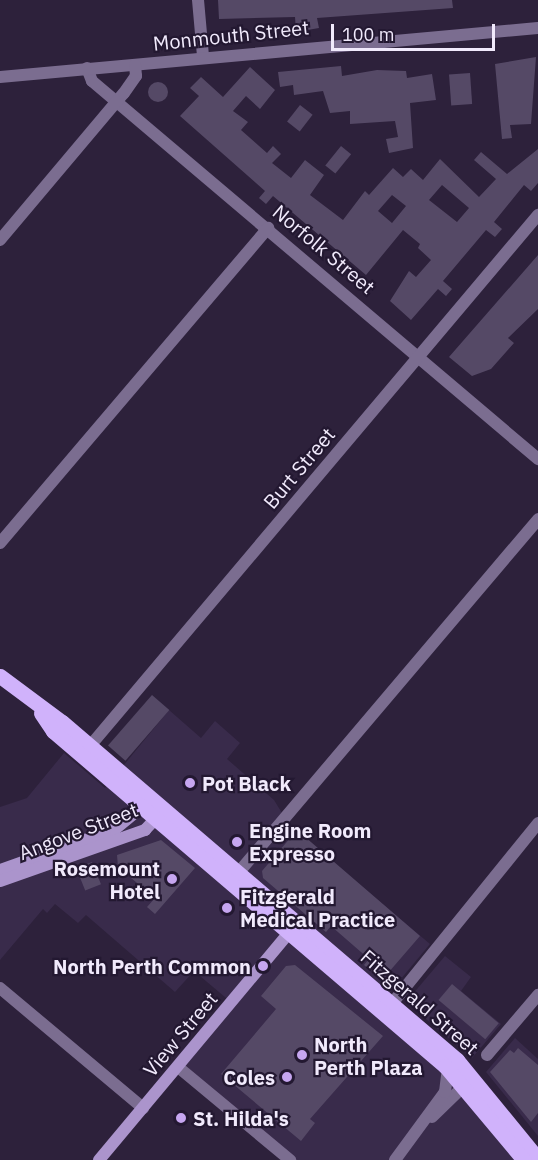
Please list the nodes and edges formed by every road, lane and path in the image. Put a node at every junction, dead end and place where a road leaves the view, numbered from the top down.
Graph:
1 (198, 0) edge
2 (538, 28) edge
3 (203, 56) junction
4 (135, 65) junction
5 (87, 68) junction
6 (0, 77) edge
7 (118, 99) junction
8 (538, 215) edge
9 (268, 228) junction
10 (0, 240) edge
11 (419, 354) junction
12 (538, 459) edge
13 (538, 519) edge
14 (0, 543) edge
15 (2, 682) edge
16 (37, 709) junction
17 (90, 746) junction
18 (148, 803) junction
19 (160, 814) junction
20 (538, 824) edge
21 (0, 870) edge
22 (234, 878) junction
23 (0, 880) edge
24 (289, 933) junction
25 (0, 988) edge
26 (538, 995) edge
27 (383, 1005) junction
28 (487, 1055) dead end
29 (178, 1067) junction
30 (448, 1069) junction
31 (469, 1082) junction
32 (143, 1108) junction
33 (429, 1119) junction
34 (538, 1159) edge
35 (99, 1160) edge
36 (290, 1160) edge
37 (395, 1160) edge
38 (524, 1160) edge

1 - 3 street
2 - 3 street, Monmouth Street
3 - 4 street, Monmouth Street
4 - 5 street, Monmouth Street
4 - 7 street
5 - 6 street, Monmouth Street
5 - 7 street, Norfolk Street
7 - 9 street, Norfolk Street
7 - 10 street
8 - 11 street, Burt Street
9 - 11 street, Norfolk Street
9 - 14 street
11 - 12 street, Norfolk Street
11 - 17 street, Burt Street
13 - 22 street
15 - 16 main road, Fitzgerald Street
16 - 17 main road, Fitzgerald Street
16 - 18 main road, Fitzgerald Street
17 - 18 main road, Fitzgerald Street
18 - 19 main road, Fitzgerald Street
18 - 21 main road, Angove Street
19 - 22 main road, Fitzgerald Street
19 - 23 main road, Angove Street
20 - 27 street
22 - 24 main road, Fitzgerald Street
22 - 27 main road, Fitzgerald Street
24 - 27 main road, Fitzgerald Street
24 - 29 main road, View Street
25 - 32 street
26 - 28 street
27 - 30 main road, Fitzgerald Street
27 - 31 main road, Fitzgerald Street
29 - 32 main road, View Street
29 - 36 street
30 - 31 main road, Fitzgerald Street
30 - 33 street
31 - 33 street
31 - 34 main road, Fitzgerald Street
31 - 38 main road, Fitzgerald Street
32 - 35 main road, View Street
33 - 37 street

